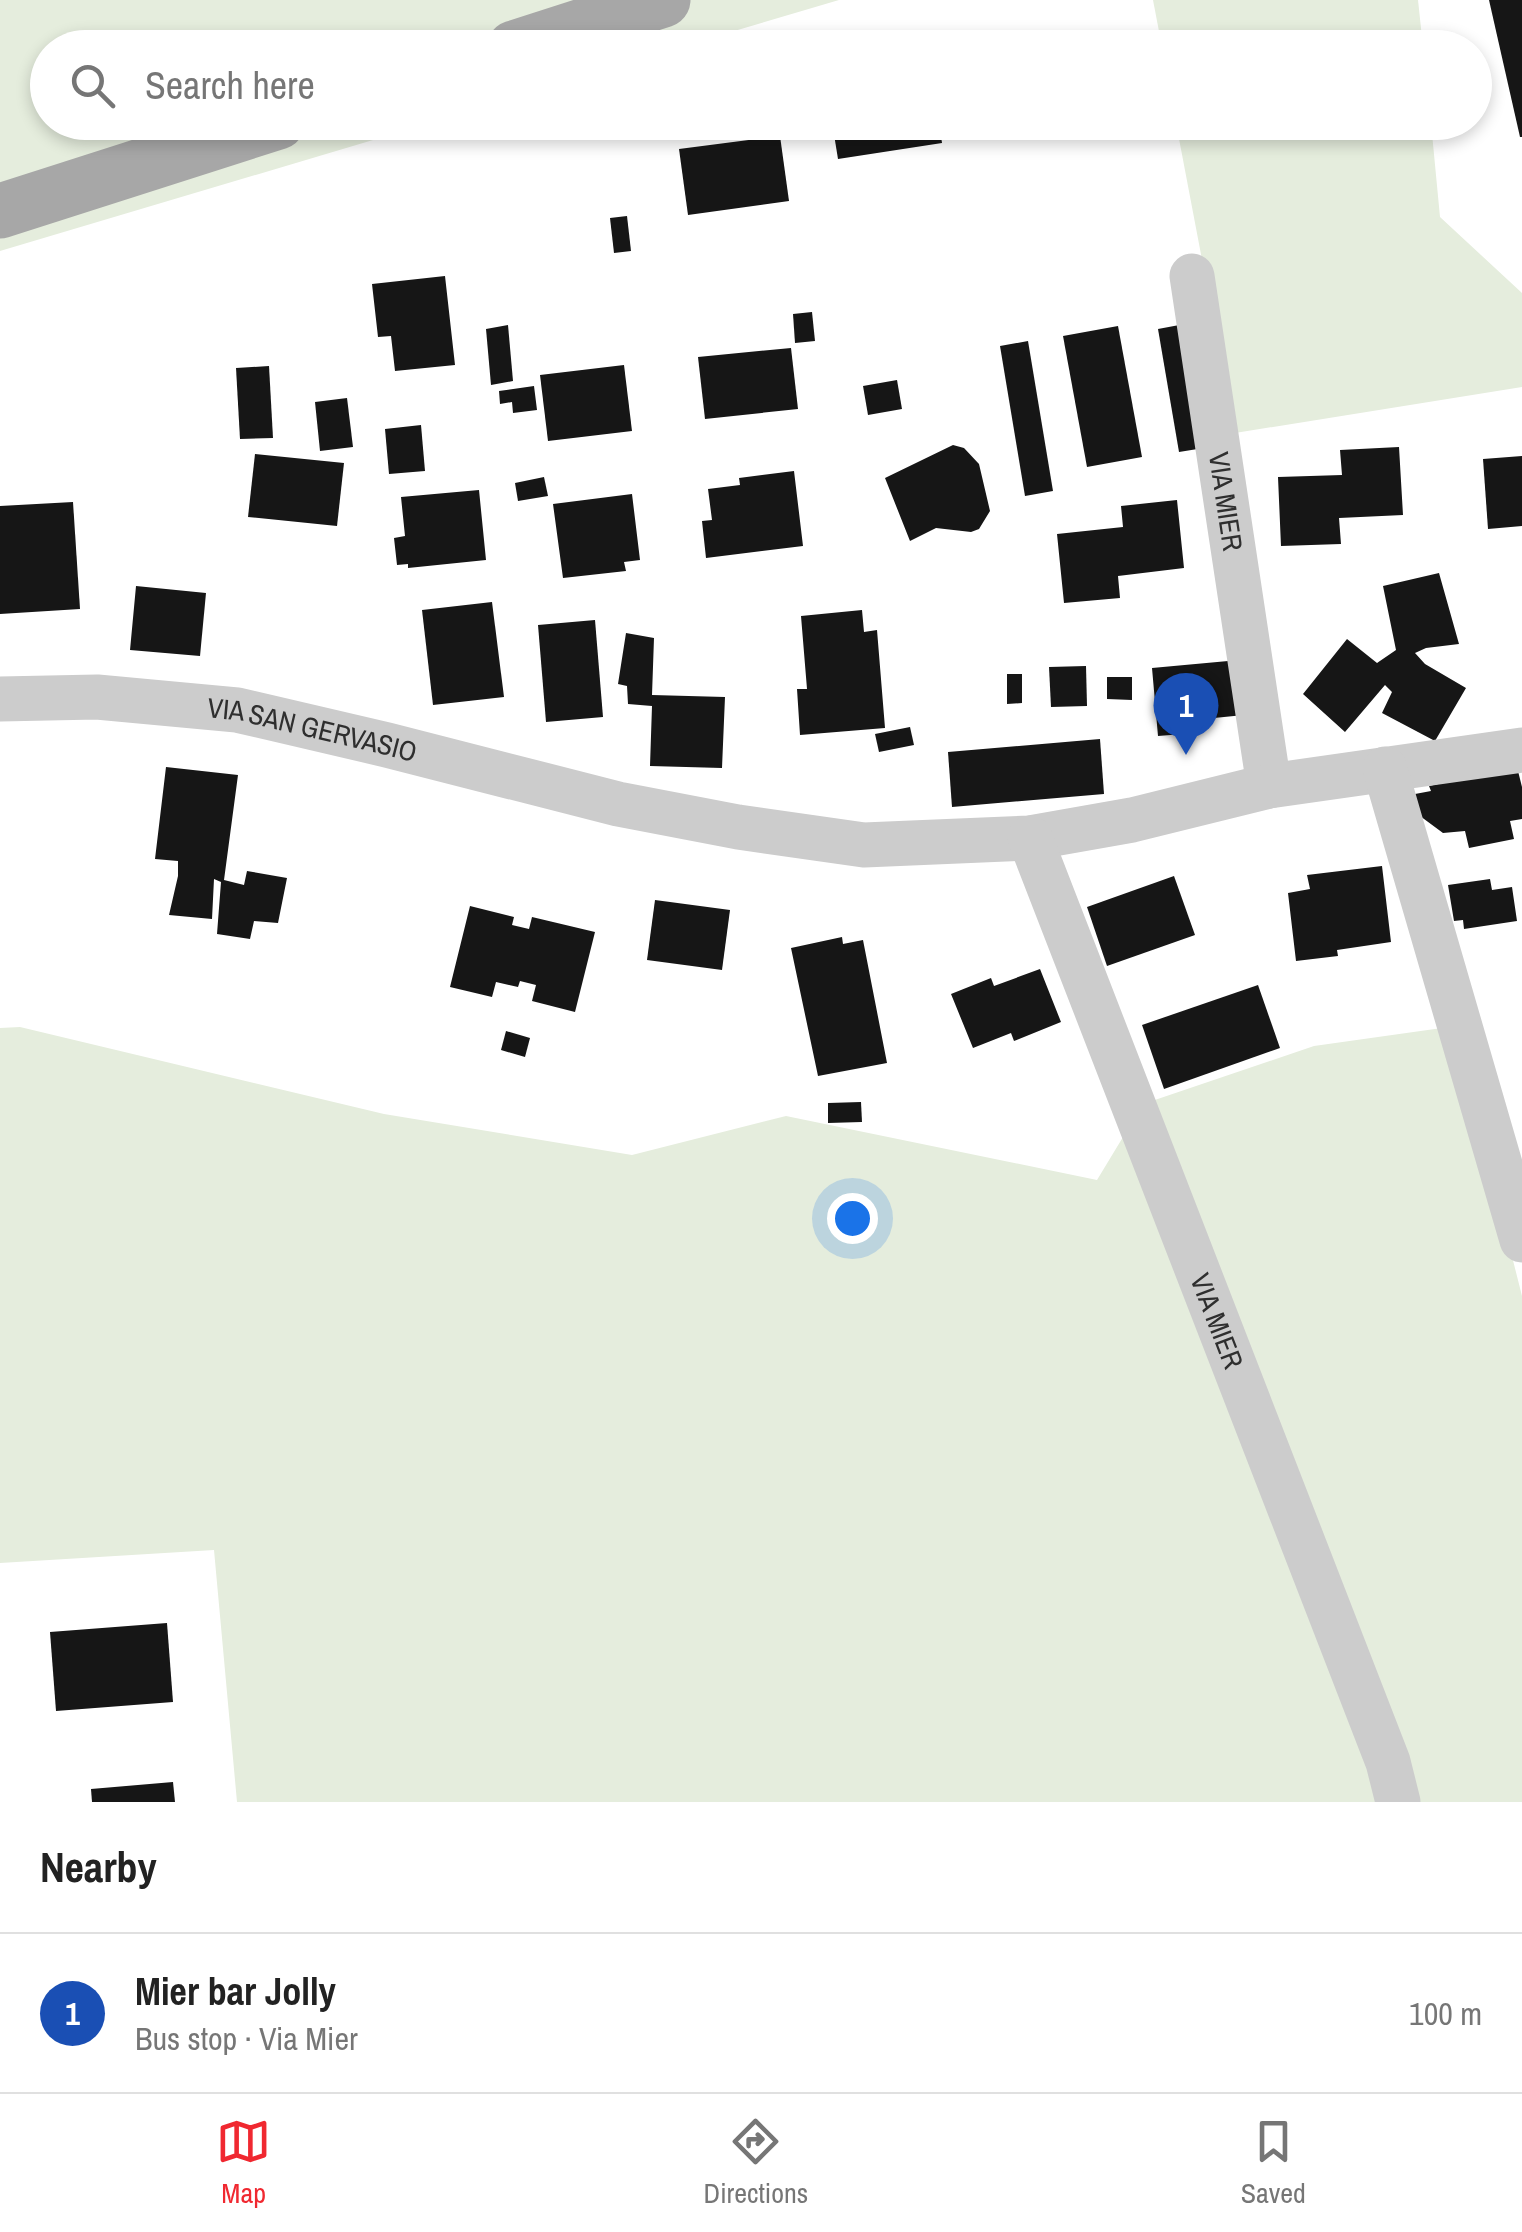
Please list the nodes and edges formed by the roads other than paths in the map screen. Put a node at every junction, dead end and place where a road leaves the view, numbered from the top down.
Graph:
1 (663, 0) edge
2 (570, 30) edge
3 (222, 140) edge
4 (0, 211) edge
5 (1192, 276) dead end
6 (0, 699) edge
7 (1522, 750) edge
8 (1385, 769) junction
9 (1268, 786) junction
10 (1030, 838) junction
11 (1522, 1240) edge
12 (1398, 1802) edge

1 - 2 main road
3 - 4 main road
5 - 9 street, VIA MIER
6 - 10 street, VIA SAN GERVASIO
7 - 8 street
8 - 9 street
8 - 11 street
9 - 10 street
10 - 12 street, VIA MIER

